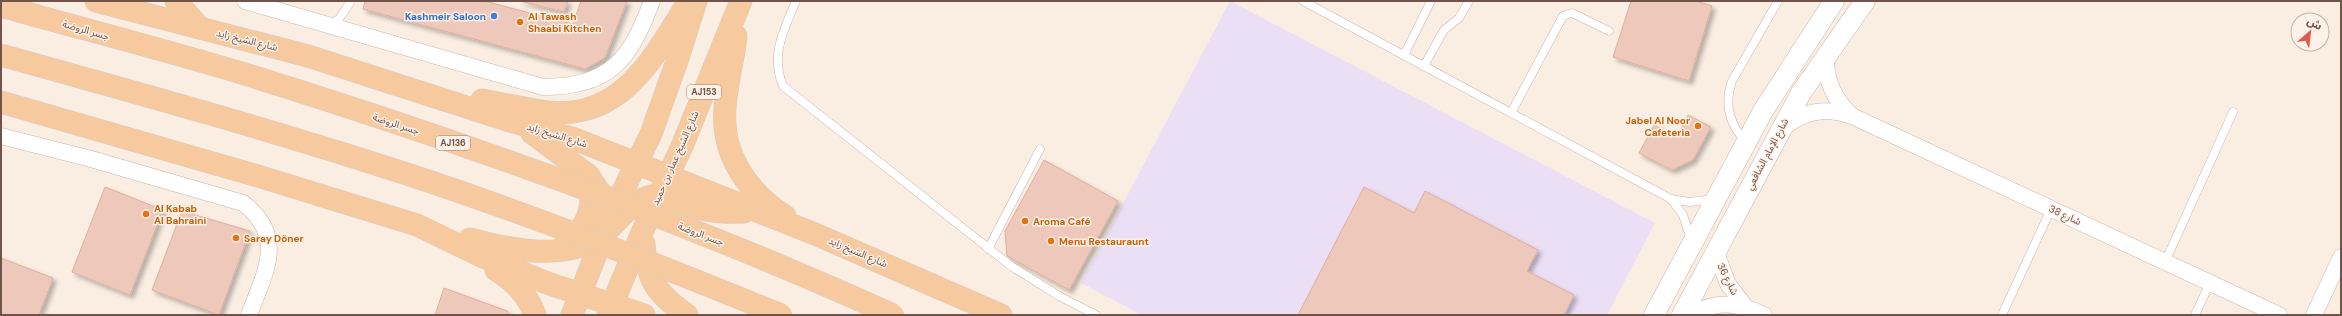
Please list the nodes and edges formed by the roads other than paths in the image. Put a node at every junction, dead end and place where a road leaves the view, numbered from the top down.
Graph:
1 (96, 1) edge
2 (176, 1) edge
3 (245, 1) edge
4 (351, 1) edge
5 (652, 1) edge
6 (689, 1) edge
7 (696, 1) edge
8 (796, 1) edge
9 (1303, 1) edge
10 (1431, 1) edge
11 (1469, 1) edge
12 (1778, 1) edge
13 (1834, 1) edge
14 (1864, 1) edge
15 (739, 5) edge
16 (1, 6) edge
17 (329, 24) junction
18 (200, 28) junction
19 (1609, 31) dead end
20 (1826, 54) junction
21 (1, 55) edge
22 (1404, 55) junction
23 (1424, 66) junction
24 (414, 89) junction
25 (1, 102) edge
26 (2232, 112) dead end
27 (1511, 113) junction
28 (1852, 116) junction
29 (510, 121) junction
30 (1779, 133) junction
31 (1, 137) edge
32 (1746, 142) junction
33 (1040, 149) dead end
34 (642, 165) junction
35 (588, 175) junction
36 (668, 175) junction
37 (651, 198) junction
38 (1716, 198) junction
39 (1671, 199) junction
40 (689, 205) junction
41 (349, 206) junction
42 (2051, 209) junction
43 (754, 211) junction
44 (611, 223) junction
45 (417, 225) junction
46 (815, 234) junction
47 (644, 239) junction
48 (1692, 244) junction
49 (988, 249) junction
50 (559, 250) junction
51 (1715, 250) junction
52 (2341, 257) edge
53 (2165, 262) junction
54 (625, 275) junction
55 (2210, 283) junction
56 (580, 293) junction
57 (1744, 306) junction
58 (610, 310) edge
59 (249, 315) edge
60 (535, 315) edge
61 (572, 315) edge
62 (644, 315) edge
63 (687, 315) edge
64 (781, 315) edge
65 (893, 315) edge
66 (1001, 315) edge
67 (1096, 315) edge
68 (1654, 315) edge
69 (1682, 315) edge
70 (1689, 315) edge
71 (1764, 315) edge
72 (2002, 315) edge
73 (2195, 315) edge
74 (2279, 315) edge
75 (2314, 315) edge

1 - 18 main road, شارع الشيخ زايد
2 - 18 main road
3 - 17 street
4 - 17 lane
5 - 17 street
6 - 24 main road
7 - 34 main road
8 - 49 lane
9 - 22 lane
10 - 22 lane
11 - 23 lane
12 - 32 lane
13 - 32 street
14 - 20 street, شارع الإمام الشافعي
15 - 36 main road, شارع الشيخ عمار بن حميد / AJ153
15 - 46 main road
16 - 65 main road, جسر الروضة / AJ136, bridge
18 - 24 main road, شارع الشيخ زايد
19 - 27 lane
20 - 28 street, شارع 38
20 - 30 street, شارع الإمام الشافعي
21 - 64 main road, bridge
22 - 23 lane
23 - 27 lane
24 - 29 main road, شارع الشيخ زايد
25 - 41 main road
26 - 53 lane
27 - 39 lane
28 - 30 street, شارع 38
28 - 42 street, شارع 38
29 - 34 main road, شارع الشيخ زايد
29 - 35 main road
30 - 51 street, شارع الإمام الشافعي
31 - 59 street
32 - 38 street
33 - 49 lane
34 - 36 main road, شارع الشيخ زايد
34 - 37 main road
34 - 44 main road
35 - 44 main road
35 - 50 main road
36 - 37 main road, شارع الشيخ عمار بن حميد
36 - 43 main road, شارع الشيخ زايد
37 - 40 main road
37 - 44 main road
37 - 47 main road, شارع الشيخ عمار بن حميد
38 - 39 lane
38 - 48 street
39 - 48 lane
40 - 43 main road
40 - 47 main road
41 - 45 main road
41 - 60 main road
42 - 53 street, شارع 38
42 - 72 lane
43 - 46 main road, شارع الشيخ زايد
44 - 50 main road
44 - 54 main road
44 - 56 main road
45 - 50 main road
45 - 56 main road
46 - 66 main road, شارع الشيخ زايد
47 - 54 main road, شارع الشيخ عمار بن حميد
47 - 63 main road
48 - 68 street
49 - 67 lane
51 - 57 street, شارع 36
51 - 69 street, شارع الإمام الشافعي
52 - 75 street
53 - 55 street, شارع 38
54 - 58 main road, شارع الشيخ عمار بن حميد
55 - 73 lane
55 - 74 street, شارع 38
56 - 58 main road
56 - 61 main road
57 - 70 street, شارع 36
57 - 71 street, شارع 36
58 - 62 main road

